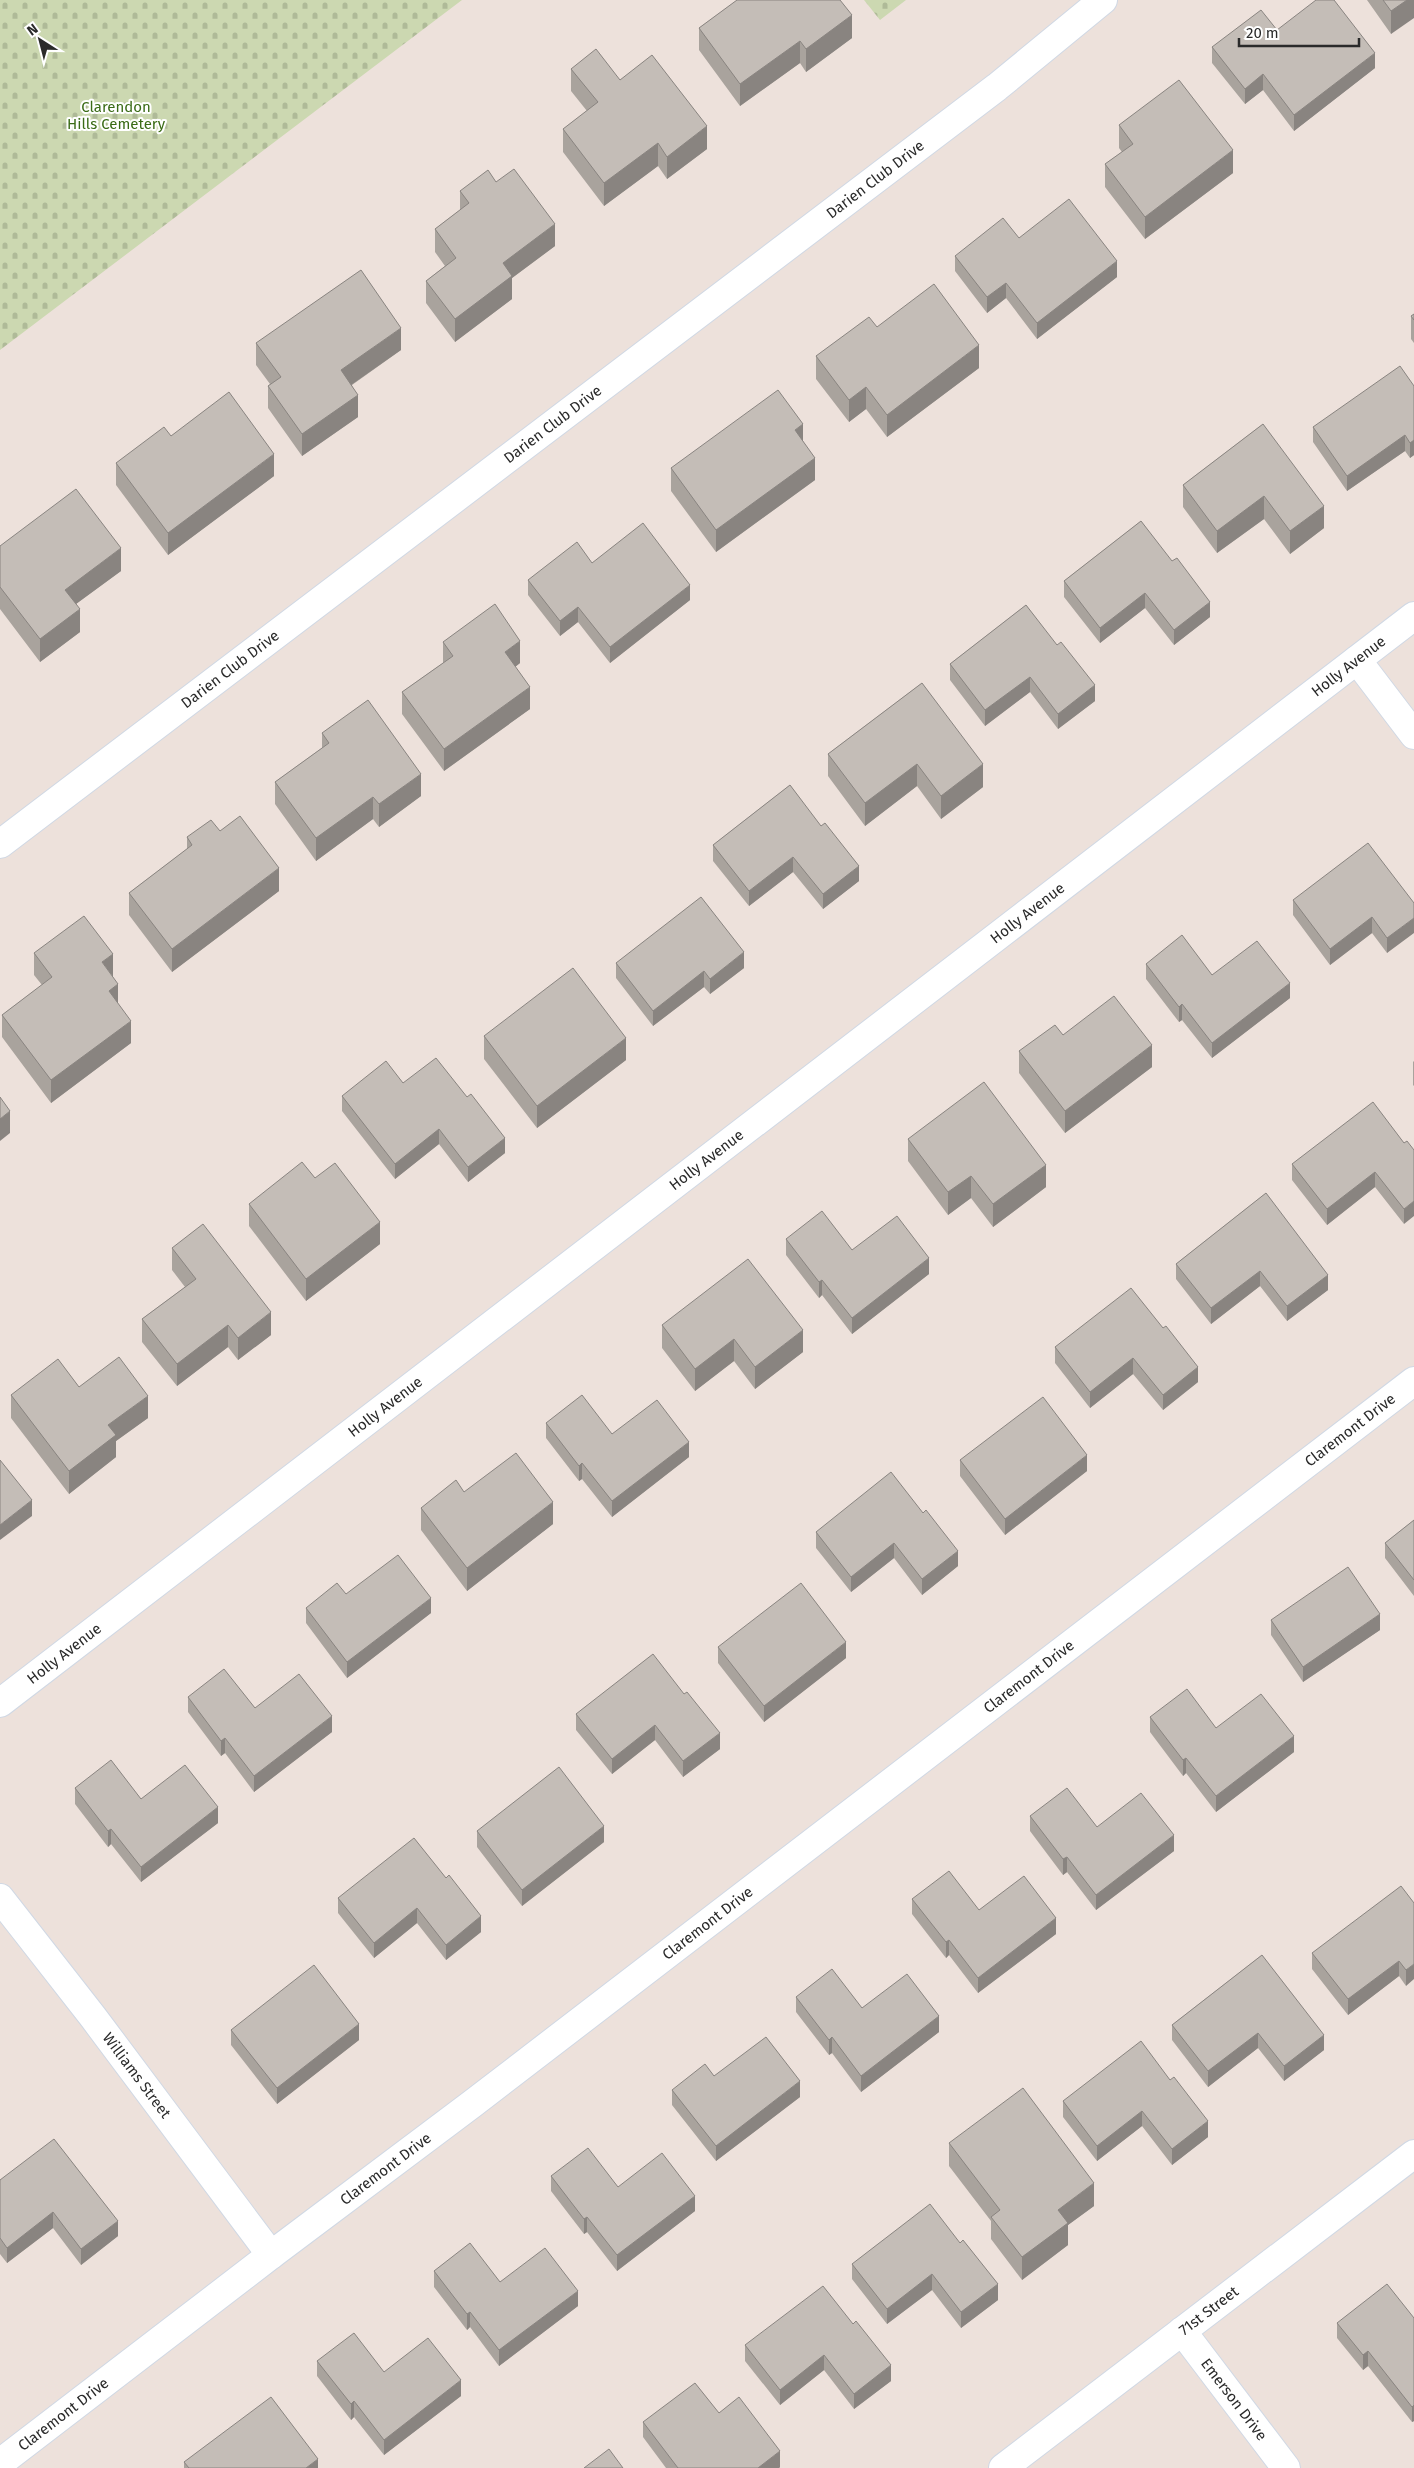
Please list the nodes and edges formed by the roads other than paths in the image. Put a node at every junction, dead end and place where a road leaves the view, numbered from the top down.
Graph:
1 (1103, 0) edge
2 (1414, 616) edge
3 (1357, 660) junction
4 (1414, 735) edge
5 (0, 844) edge
6 (1414, 1381) edge
7 (0, 1702) edge
8 (0, 1898) edge
9 (1414, 2154) edge
10 (270, 2254) junction
11 (1182, 2331) junction
12 (0, 2463) edge
13 (1003, 2468) edge
14 (1286, 2468) edge

1 - 5 street, Darien Club Drive
2 - 3 street, Holly Avenue
3 - 4 street
3 - 7 street, Holly Avenue
6 - 10 street, Claremont Drive
8 - 10 street, Williams Street
9 - 11 street, 71st Street
10 - 12 street, Claremont Drive
11 - 13 street, 71st Street
11 - 14 street, Emerson Drive

